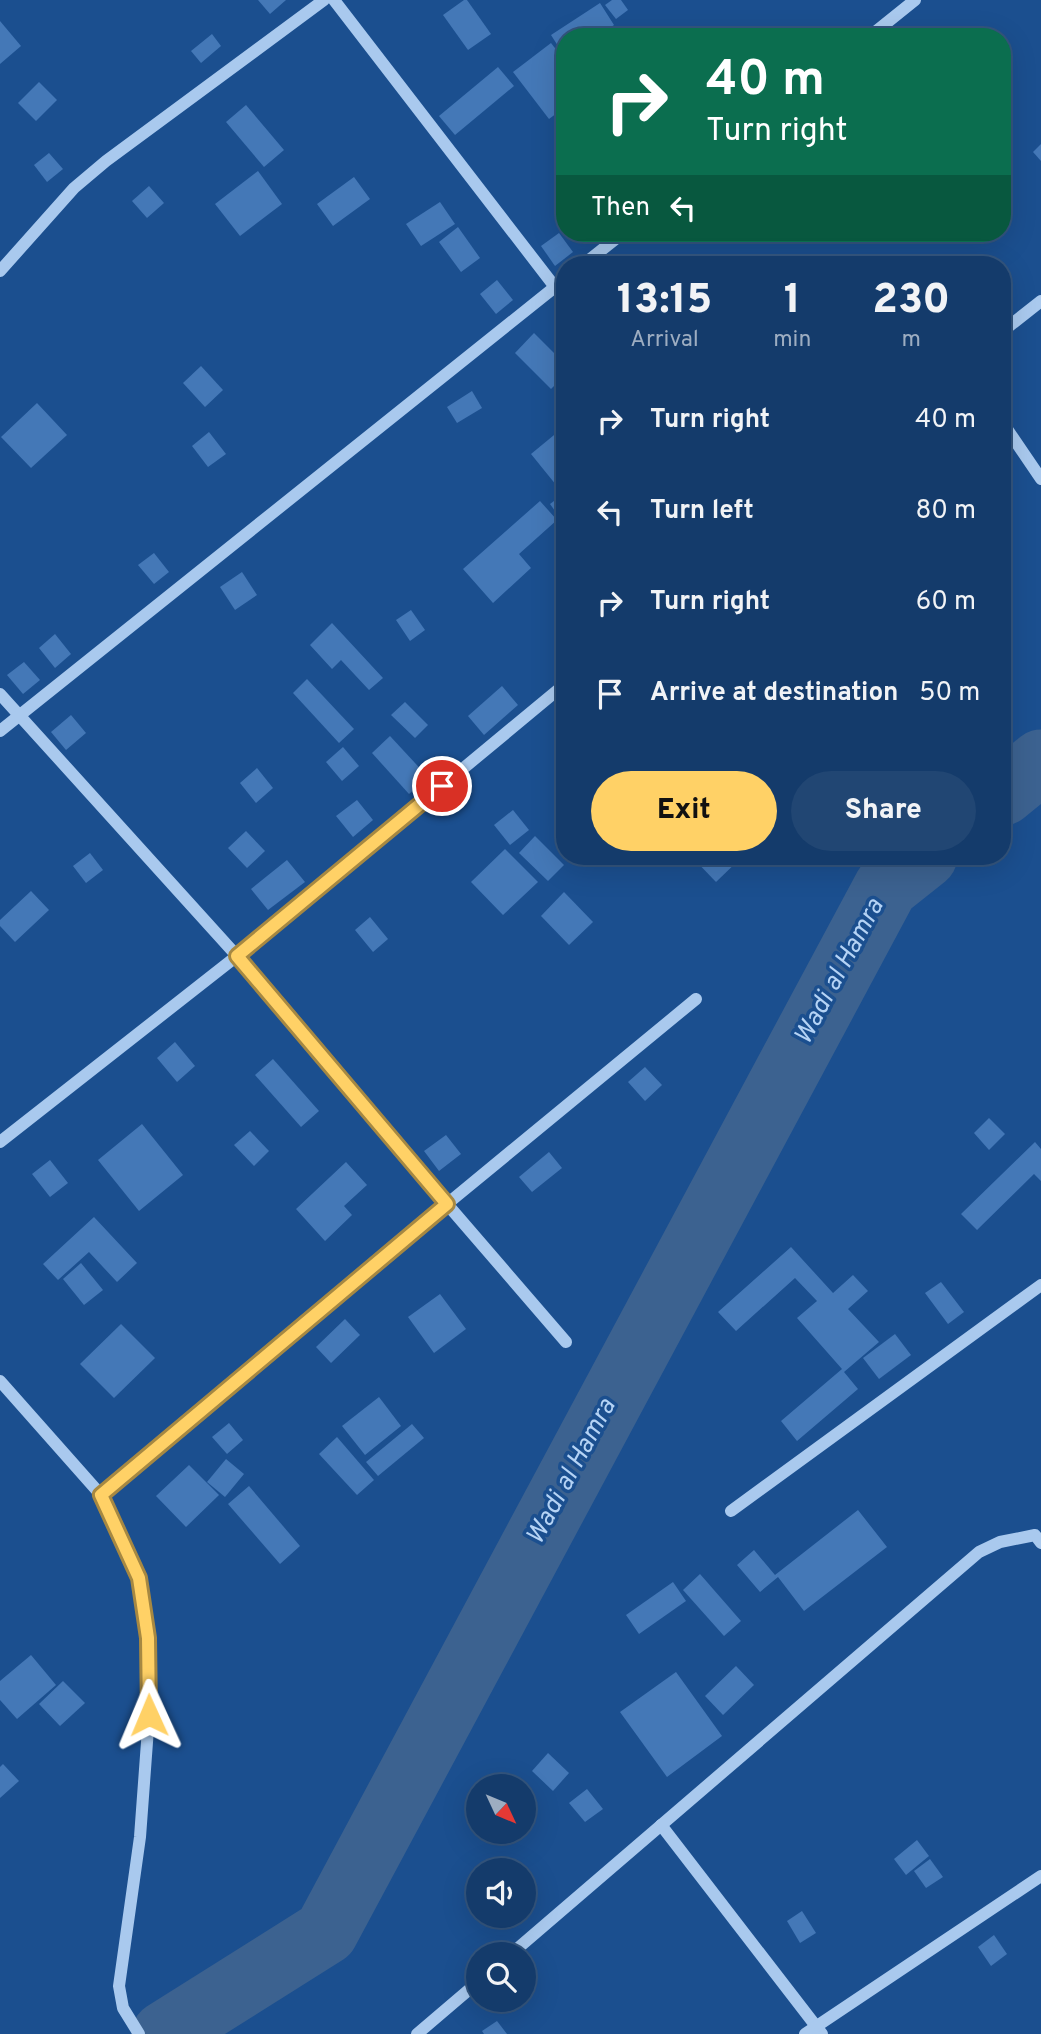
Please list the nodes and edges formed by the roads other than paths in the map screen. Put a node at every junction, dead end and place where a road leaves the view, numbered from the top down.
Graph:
1 (324, 0) edge
2 (334, 0) edge
3 (915, 0) edge
4 (880, 28) edge
5 (612, 242) edge
6 (594, 256) edge
7 (0, 271) edge
8 (556, 278) edge
9 (556, 286) edge
10 (1041, 301) edge
11 (1011, 325) edge
12 (1011, 435) edge
13 (1041, 479) edge
14 (556, 691) edge
15 (0, 694) edge
16 (20, 715) junction
17 (0, 731) edge
18 (237, 956) junction
19 (696, 999) dead end
20 (0, 1142) edge
21 (447, 1204) junction
22 (1041, 1285) edge
23 (566, 1342) dead end
24 (0, 1381) edge
25 (101, 1495) junction
26 (731, 1511) dead end
27 (1039, 1537) edge
28 (661, 1825) junction
29 (1041, 1876) edge
30 (525, 1942) edge
31 (466, 1992) edge
32 (819, 2030) edge
33 (139, 2034) edge
34 (418, 2034) edge
35 (805, 2034) edge

1 - 7 street
2 - 8 street
3 - 4 street
5 - 6 street
9 - 16 street
10 - 11 street
12 - 13 street
14 - 18 street
15 - 16 street
16 - 17 street
16 - 18 street
18 - 20 street
18 - 21 street
19 - 21 street
21 - 23 street
21 - 25 street
22 - 26 street
24 - 25 street
25 - 33 street
27 - 28 street
28 - 30 street
28 - 32 street
29 - 32 street
31 - 34 street
32 - 35 street

